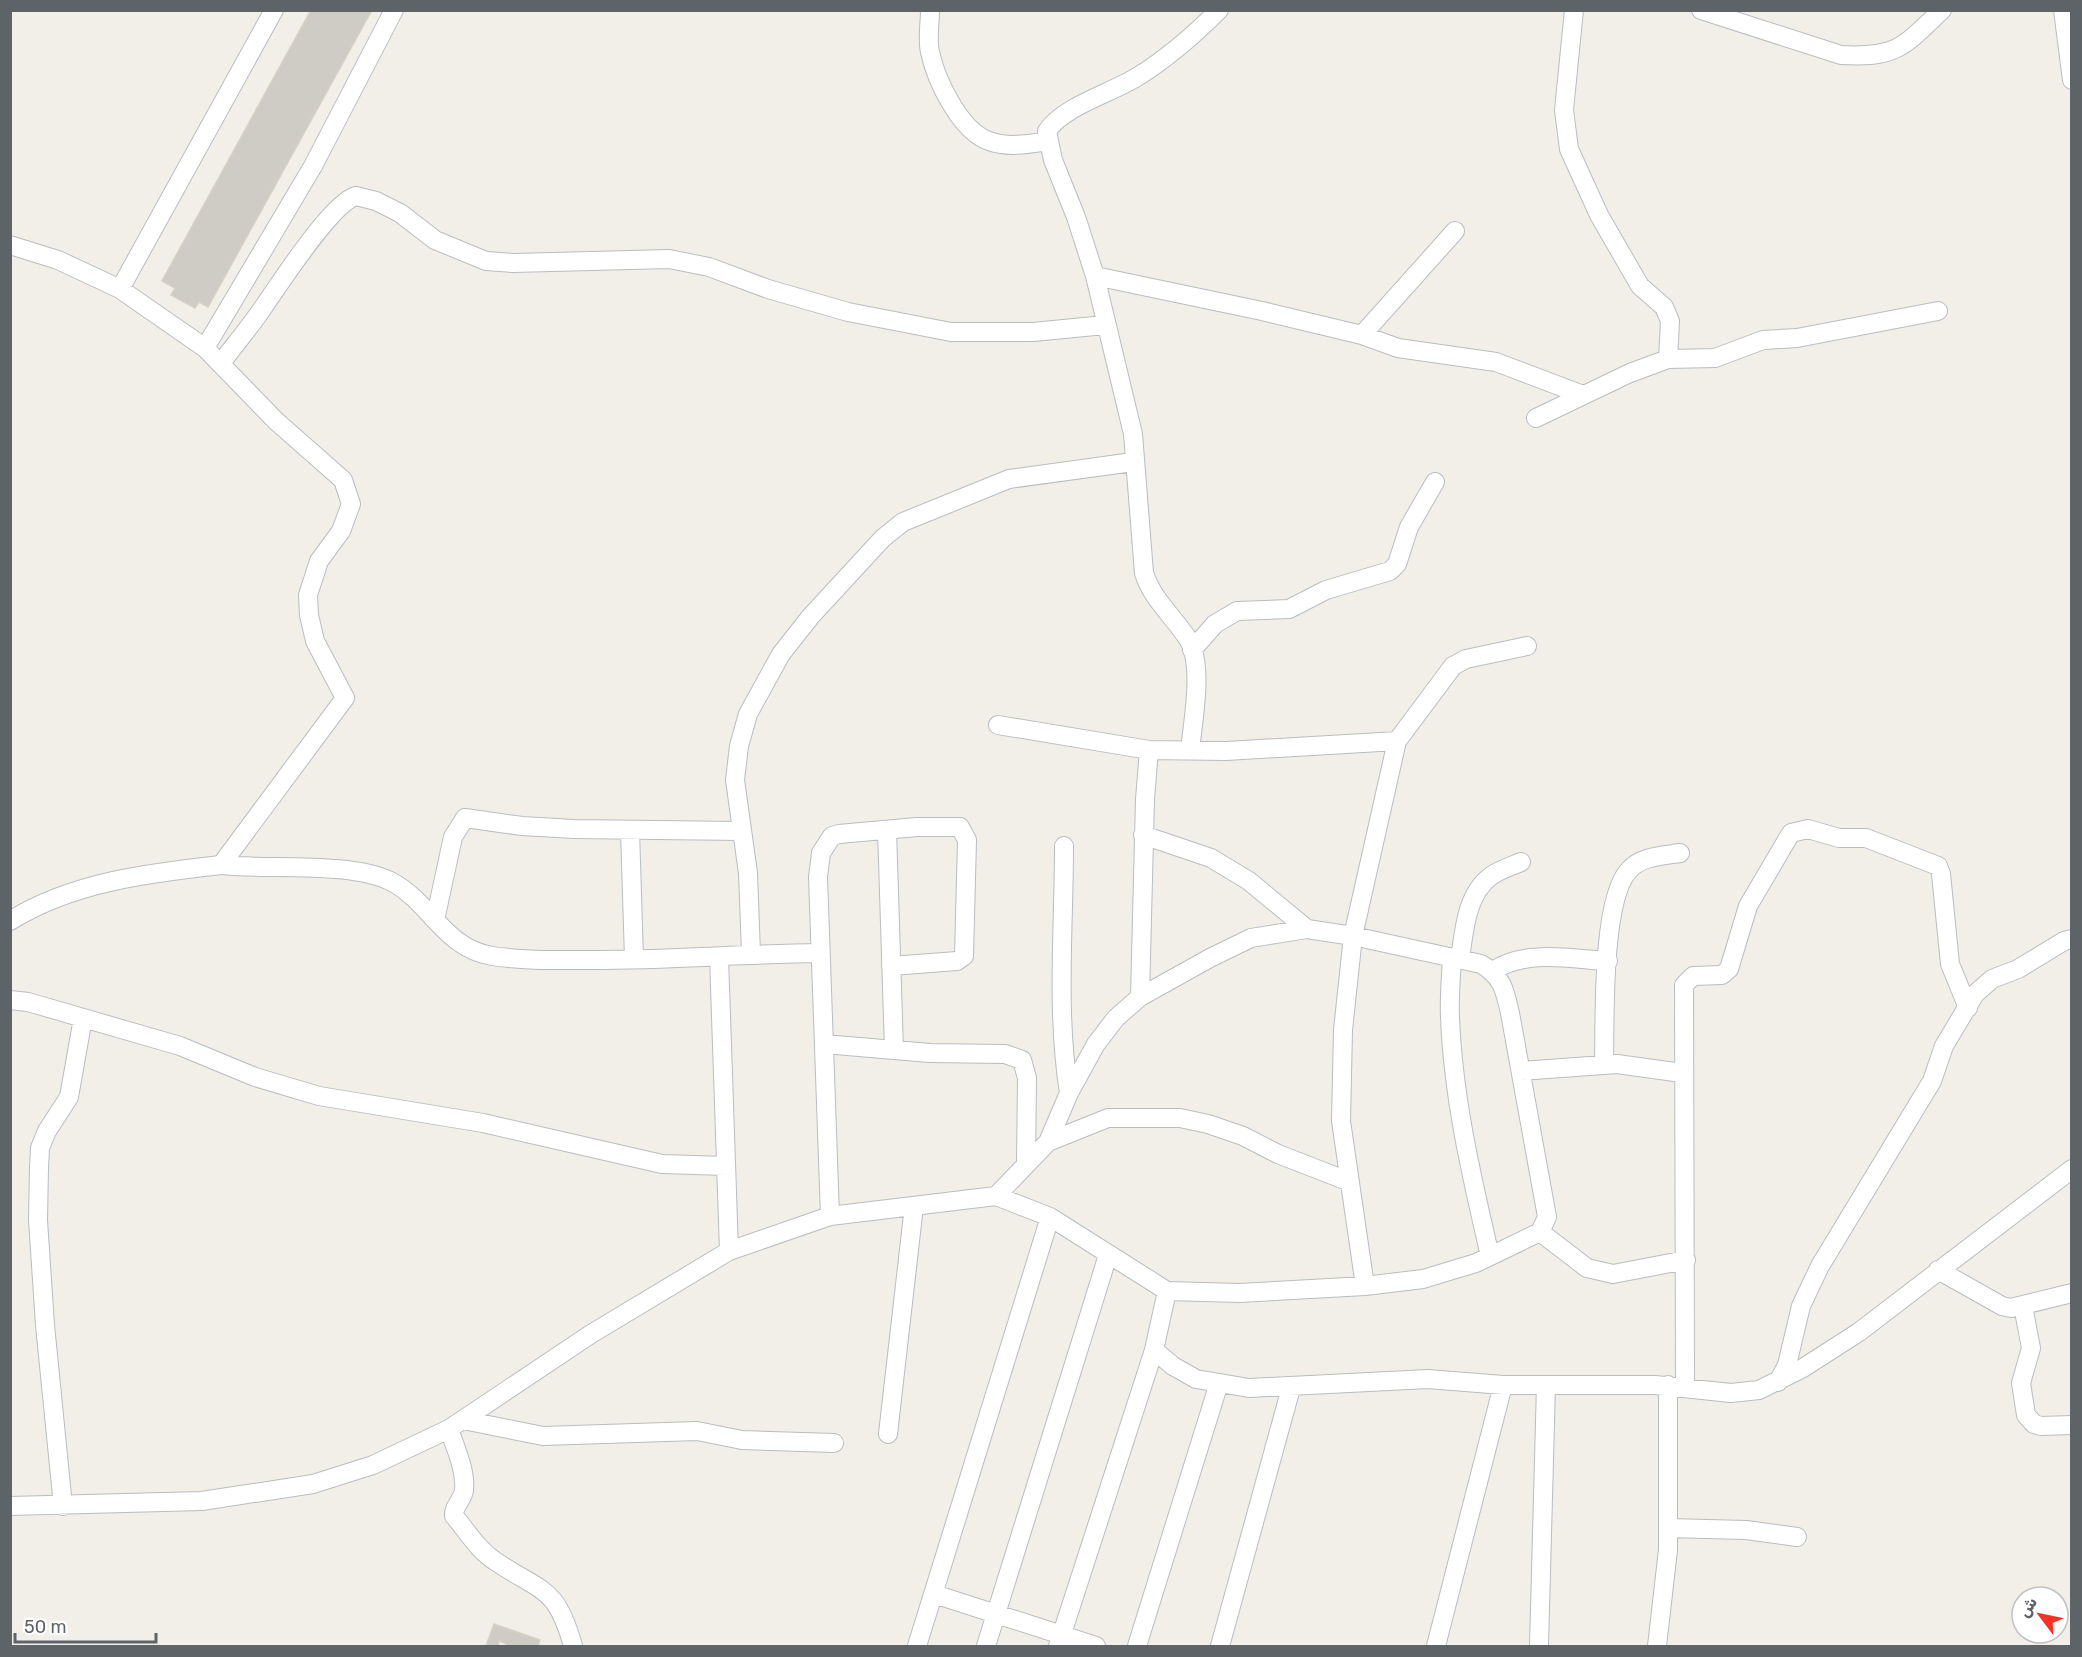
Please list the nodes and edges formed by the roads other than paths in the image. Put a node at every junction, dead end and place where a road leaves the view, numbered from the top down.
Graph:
1 (274, 10) edge
2 (394, 10) edge
3 (930, 10) edge
4 (1219, 10) edge
5 (1574, 10) edge
6 (1701, 10) edge
7 (1942, 10) edge
8 (2063, 10) edge
9 (2072, 80) edge
10 (1048, 141) junction
11 (1455, 231) dead end
12 (10, 245) edge
13 (1095, 276) junction
14 (120, 289) junction
15 (1938, 311) dead end
16 (1105, 325) junction
17 (1362, 335) junction
18 (205, 348) junction
19 (1668, 359) junction
20 (221, 363) junction
21 (1583, 395) junction
22 (1536, 418) dead end
23 (1133, 462) junction
24 (1435, 482) dead end
25 (1527, 646) dead end
26 (1192, 650) junction
27 (998, 725) dead end
28 (1397, 741) junction
29 (1149, 750) junction
30 (1190, 750) junction
31 (630, 830) junction
32 (887, 830) junction
33 (741, 831) junction
34 (1143, 835) junction
35 (1064, 846) dead end
36 (1680, 853) dead end
37 (1521, 862) dead end
38 (220, 865) junction
39 (10, 921) edge
40 (435, 921) junction
41 (1306, 929) junction
42 (1353, 936) junction
43 (2072, 939) edge
44 (819, 953) junction
45 (752, 954) junction
46 (719, 957) junction
47 (1456, 959) junction
48 (634, 960) junction
49 (1608, 961) junction
50 (891, 966) junction
51 (1493, 971) junction
52 (1140, 997) junction
53 (10, 1000) edge
54 (1968, 1008) junction
55 (83, 1018) junction
56 (824, 1044) junction
57 (894, 1050) junction
58 (1604, 1065) junction
59 (1521, 1071) junction
60 (1682, 1073) junction
61 (1070, 1093) junction
62 (1048, 1142) junction
63 (1026, 1164) junction
64 (726, 1166) junction
65 (2072, 1168) edge
66 (1350, 1182) junction
67 (996, 1196) junction
68 (914, 1206) junction
69 (830, 1216) junction
70 (1050, 1217) junction
71 (1540, 1232) junction
72 (729, 1251) junction
73 (1108, 1255) junction
74 (1490, 1256) junction
75 (1686, 1260) junction
76 (1938, 1270) junction
77 (1365, 1286) junction
78 (1167, 1291) junction
79 (2072, 1293) edge
80 (2023, 1306) junction
81 (1154, 1350) junction
82 (1778, 1382) junction
83 (1219, 1383) junction
84 (1503, 1385) junction
85 (1546, 1385) junction
86 (1677, 1386) junction
87 (1291, 1388) junction
88 (456, 1424) junction
89 (2072, 1425) edge
90 (888, 1434) dead end
91 (834, 1443) dead end
92 (10, 1506) edge
93 (63, 1506) junction
94 (1668, 1528) junction
95 (1797, 1537) dead end
96 (933, 1594) junction
97 (997, 1613) junction
98 (1060, 1641) edge
99 (573, 1647) edge
100 (917, 1647) edge
101 (986, 1647) edge
102 (1096, 1647) edge
103 (1137, 1647) edge
104 (1220, 1647) edge
105 (1436, 1647) edge
106 (1539, 1647) edge
107 (1657, 1647) edge

1 - 14 street
2 - 18 street
3 - 10 street
4 - 10 street
5 - 19 street
6 - 7 street
8 - 9 street
10 - 13 street
11 - 17 street
12 - 14 street
13 - 16 street
13 - 17 street
14 - 18 street
15 - 19 street
16 - 20 street
16 - 23 street
17 - 21 street
18 - 20 street
19 - 21 street
20 - 38 street
21 - 22 street
23 - 26 street
23 - 33 street
24 - 26 street
25 - 28 street
26 - 30 street
27 - 29 street
28 - 30 street
28 - 42 street
29 - 30 street
29 - 34 street
31 - 33 street
31 - 40 street
31 - 48 street
32 - 44 street
32 - 50 street
32 - 50 street
33 - 45 street
34 - 41 street
34 - 52 street
35 - 61 street
36 - 49 street
37 - 47 street
38 - 39 street
38 - 40 street
40 - 48 street
41 - 42 street
41 - 52 street
42 - 47 street
42 - 66 street
43 - 54 street
44 - 45 street
44 - 56 street
45 - 46 street
46 - 48 street
46 - 64 street
47 - 51 street
47 - 74 street
49 - 51 street
49 - 58 street
50 - 57 street
51 - 59 street
52 - 61 street
53 - 55 street
54 - 60 street
54 - 82 street
55 - 64 street
55 - 93 street
56 - 57 street
56 - 69 street
57 - 63 street
58 - 59 street
58 - 60 street
59 - 71 street
60 - 75 street
61 - 62 street
62 - 63 street
62 - 66 street
63 - 67 street
64 - 72 street
65 - 76 street
66 - 77 street
67 - 68 street
67 - 70 street
68 - 69 street
68 - 90 street
69 - 72 street
70 - 73 street
70 - 96 street
71 - 74 street
71 - 75 street
72 - 88 street
73 - 78 street
73 - 97 street
74 - 77 street
75 - 86 street
76 - 80 street
76 - 82 street
77 - 78 street
78 - 81 street
79 - 80 street
80 - 89 street
81 - 83 street
81 - 98 street
82 - 86 street
83 - 87 street
83 - 103 street
84 - 85 street
84 - 87 street
84 - 105 street
85 - 86 street
85 - 106 street
86 - 94 street
87 - 104 street
88 - 91 street
88 - 93 street
88 - 99 street
92 - 93 street
94 - 95 street
94 - 107 street
96 - 97 street
96 - 100 street
97 - 98 street
97 - 101 street
98 - 102 street

